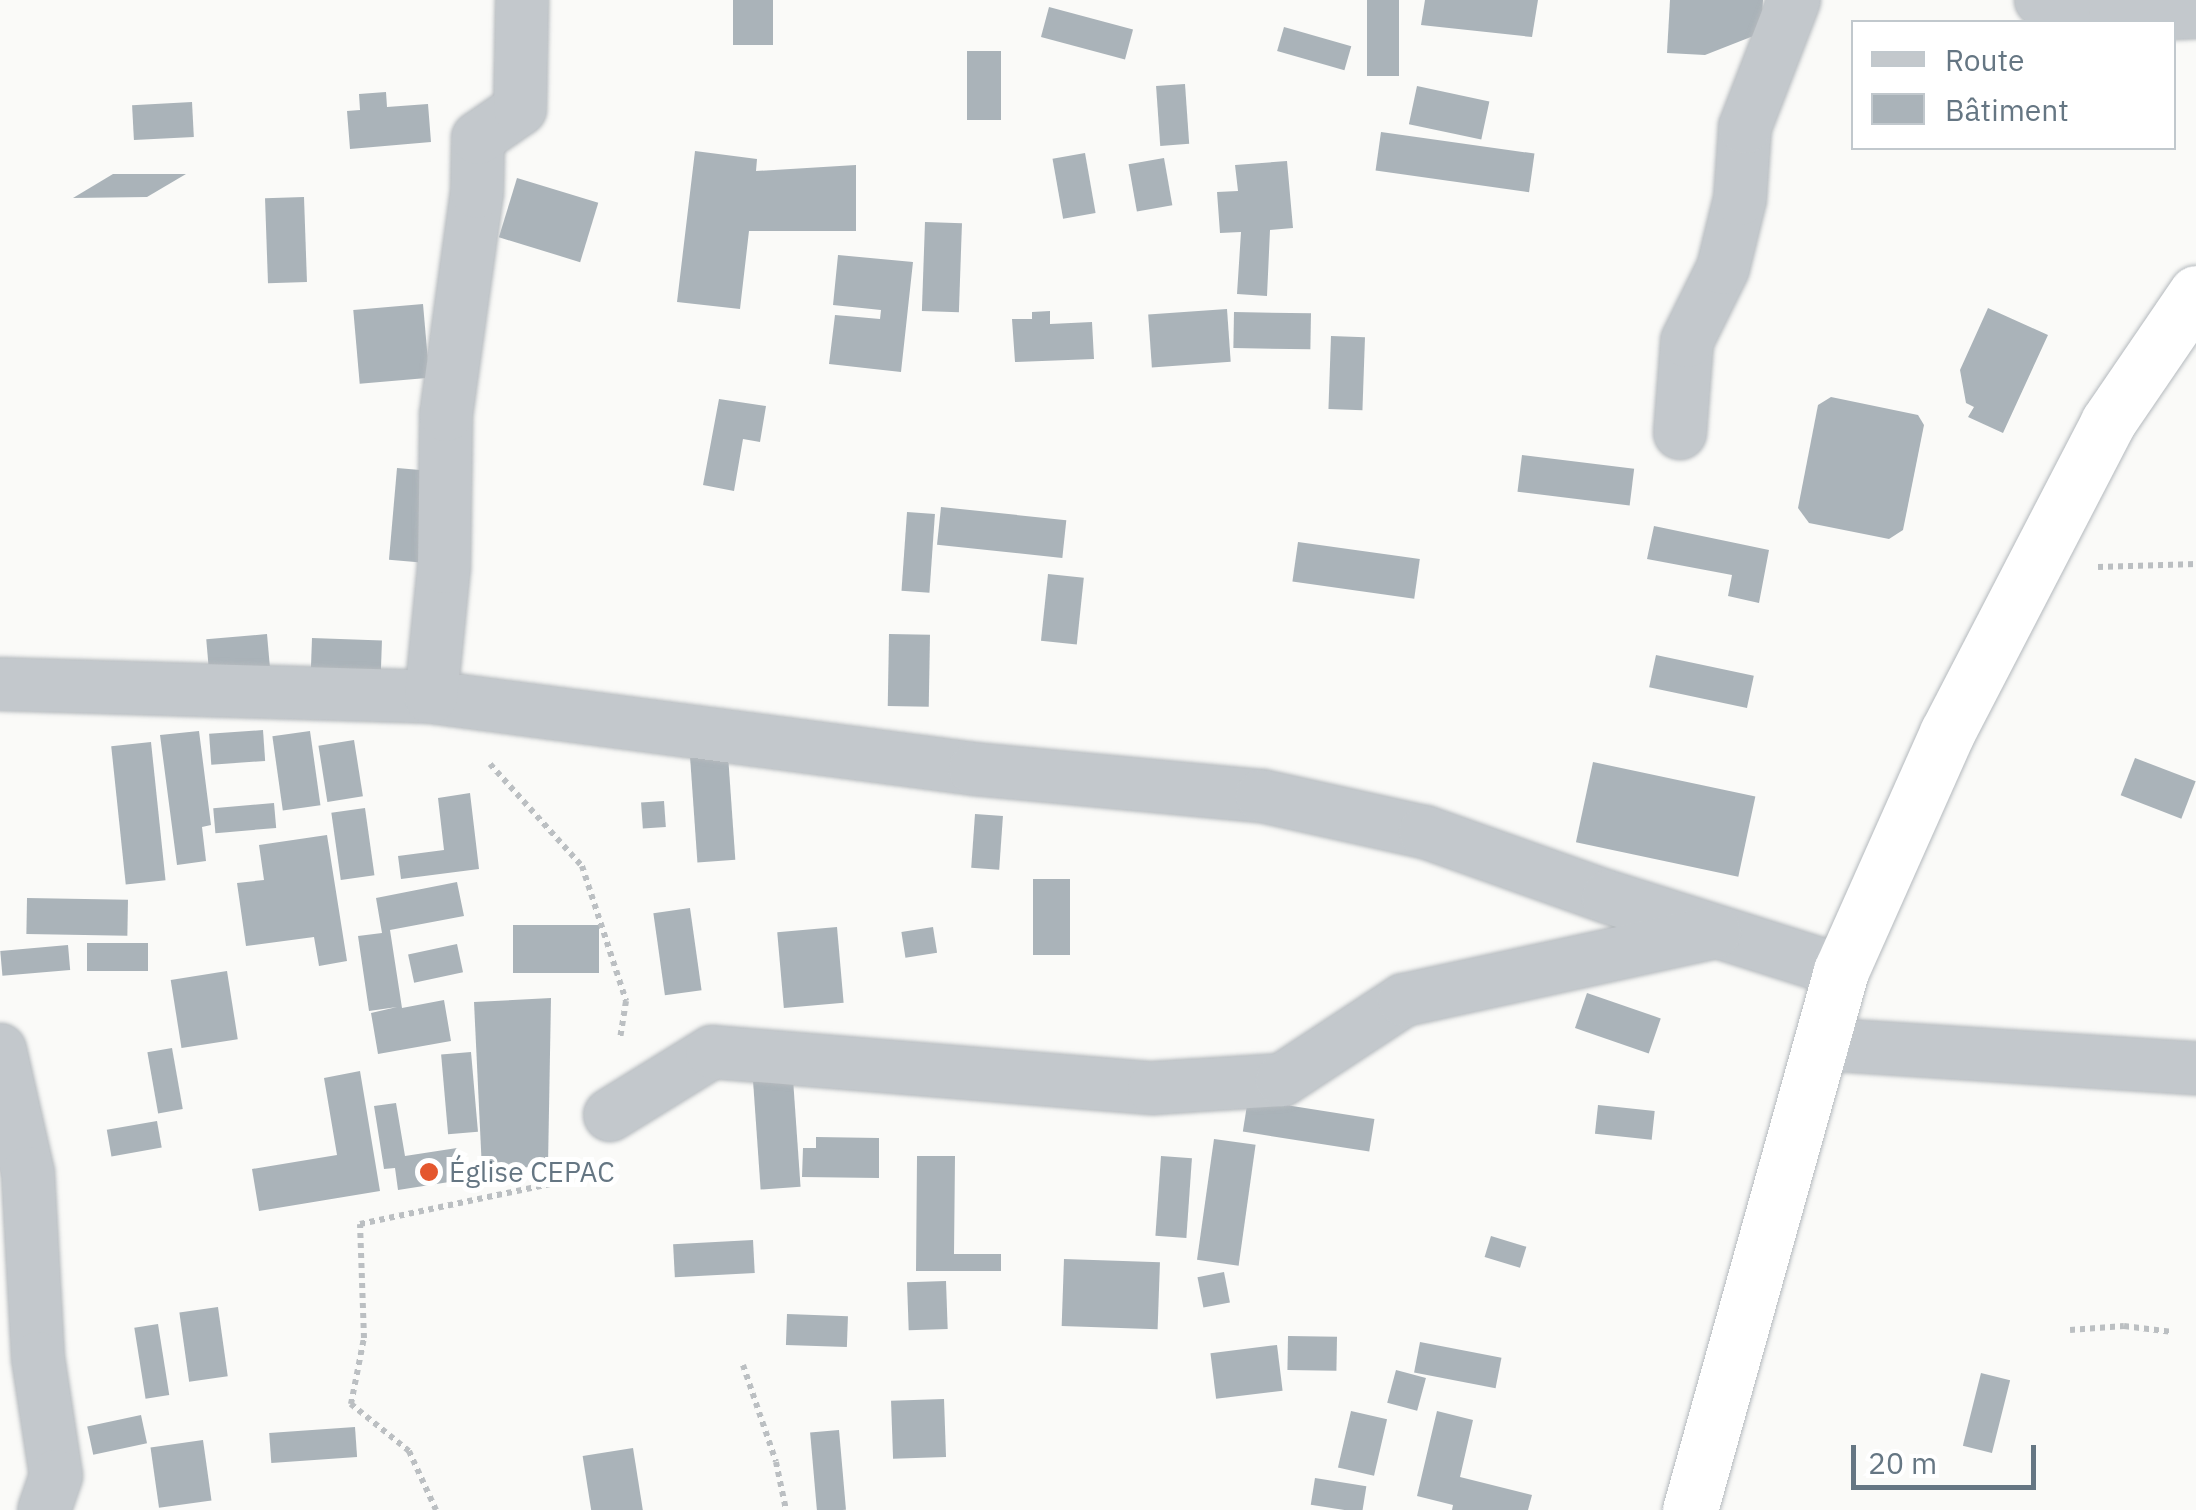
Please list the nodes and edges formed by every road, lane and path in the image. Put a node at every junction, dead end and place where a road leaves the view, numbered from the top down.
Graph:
1 (522, 0) edge
2 (1794, 0) edge
3 (2040, 0) edge
4 (2196, 12) edge
5 (2196, 293) edge
6 (1680, 433) dead end
7 (2040, 554) junction
8 (2196, 564) edge
9 (0, 684) edge
10 (430, 697) junction
11 (1715, 932) junction
12 (1840, 971) junction
13 (1820, 1044) junction
14 (0, 1050) edge
15 (2196, 1068) edge
16 (610, 1115) junction
17 (2070, 1330) dead end
18 (2173, 1332) dead end
19 (743, 1365) dead end
20 (44, 1510) edge
21 (436, 1510) edge
22 (786, 1510) edge
23 (1690, 1510) edge

1 - 10 street
2 - 6 street
3 - 4 street
5 - 7 highway
7 - 8 path
7 - 12 highway
9 - 10 street
10 - 11 street
10 - 16 path
11 - 12 street
11 - 16 street
12 - 13 highway
13 - 15 street
13 - 23 highway
14 - 20 street
16 - 21 path
17 - 18 path
19 - 22 path

